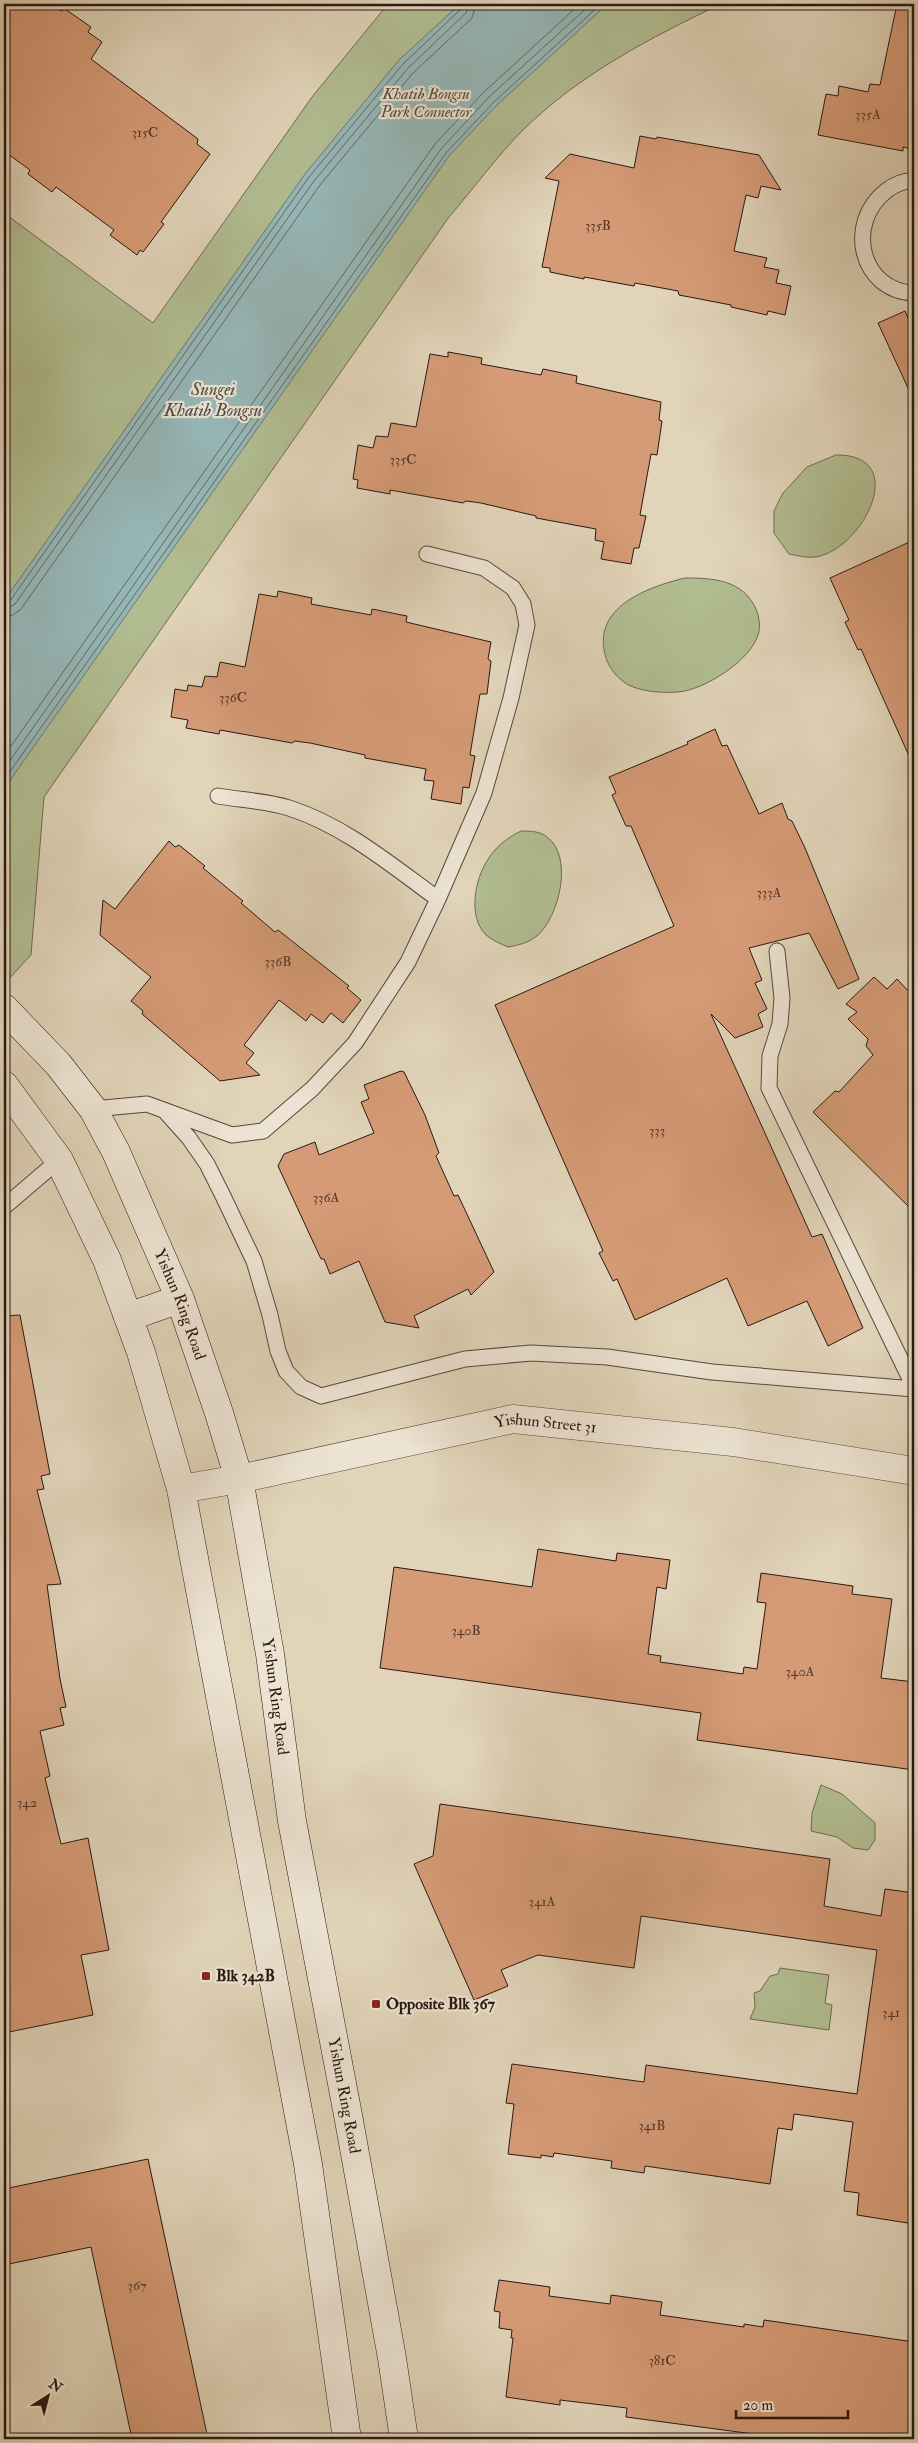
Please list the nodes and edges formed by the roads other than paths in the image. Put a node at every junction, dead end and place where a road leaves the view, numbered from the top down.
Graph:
1 (914, 181) edge
2 (914, 293) edge
3 (427, 554) dead end
4 (218, 796) dead end
5 (438, 899) junction
6 (777, 951) dead end
7 (4, 1008) edge
8 (4, 1085) edge
9 (93, 1109) junction
10 (164, 1110) junction
11 (58, 1160) junction
12 (4, 1207) edge
13 (180, 1299) junction
14 (128, 1317) junction
15 (914, 1388) edge
16 (914, 1471) edge
17 (239, 1479) junction
18 (181, 1489) junction
19 (347, 2439) edge
20 (404, 2439) edge

1 - 2 lane
3 - 5 lane
4 - 5 lane
5 - 10 lane
6 - 15 lane
7 - 9 main road, Yishun Ring Road
8 - 11 main road
9 - 10 lane
9 - 13 main road, Yishun Ring Road
10 - 15 lane
11 - 12 lane
11 - 14 main road
13 - 14 main road
13 - 17 main road, Yishun Ring Road
14 - 18 main road
16 - 17 main road, Yishun Street 31
17 - 18 main road, Yishun Street 31
17 - 20 main road, Yishun Ring Road
18 - 19 main road

